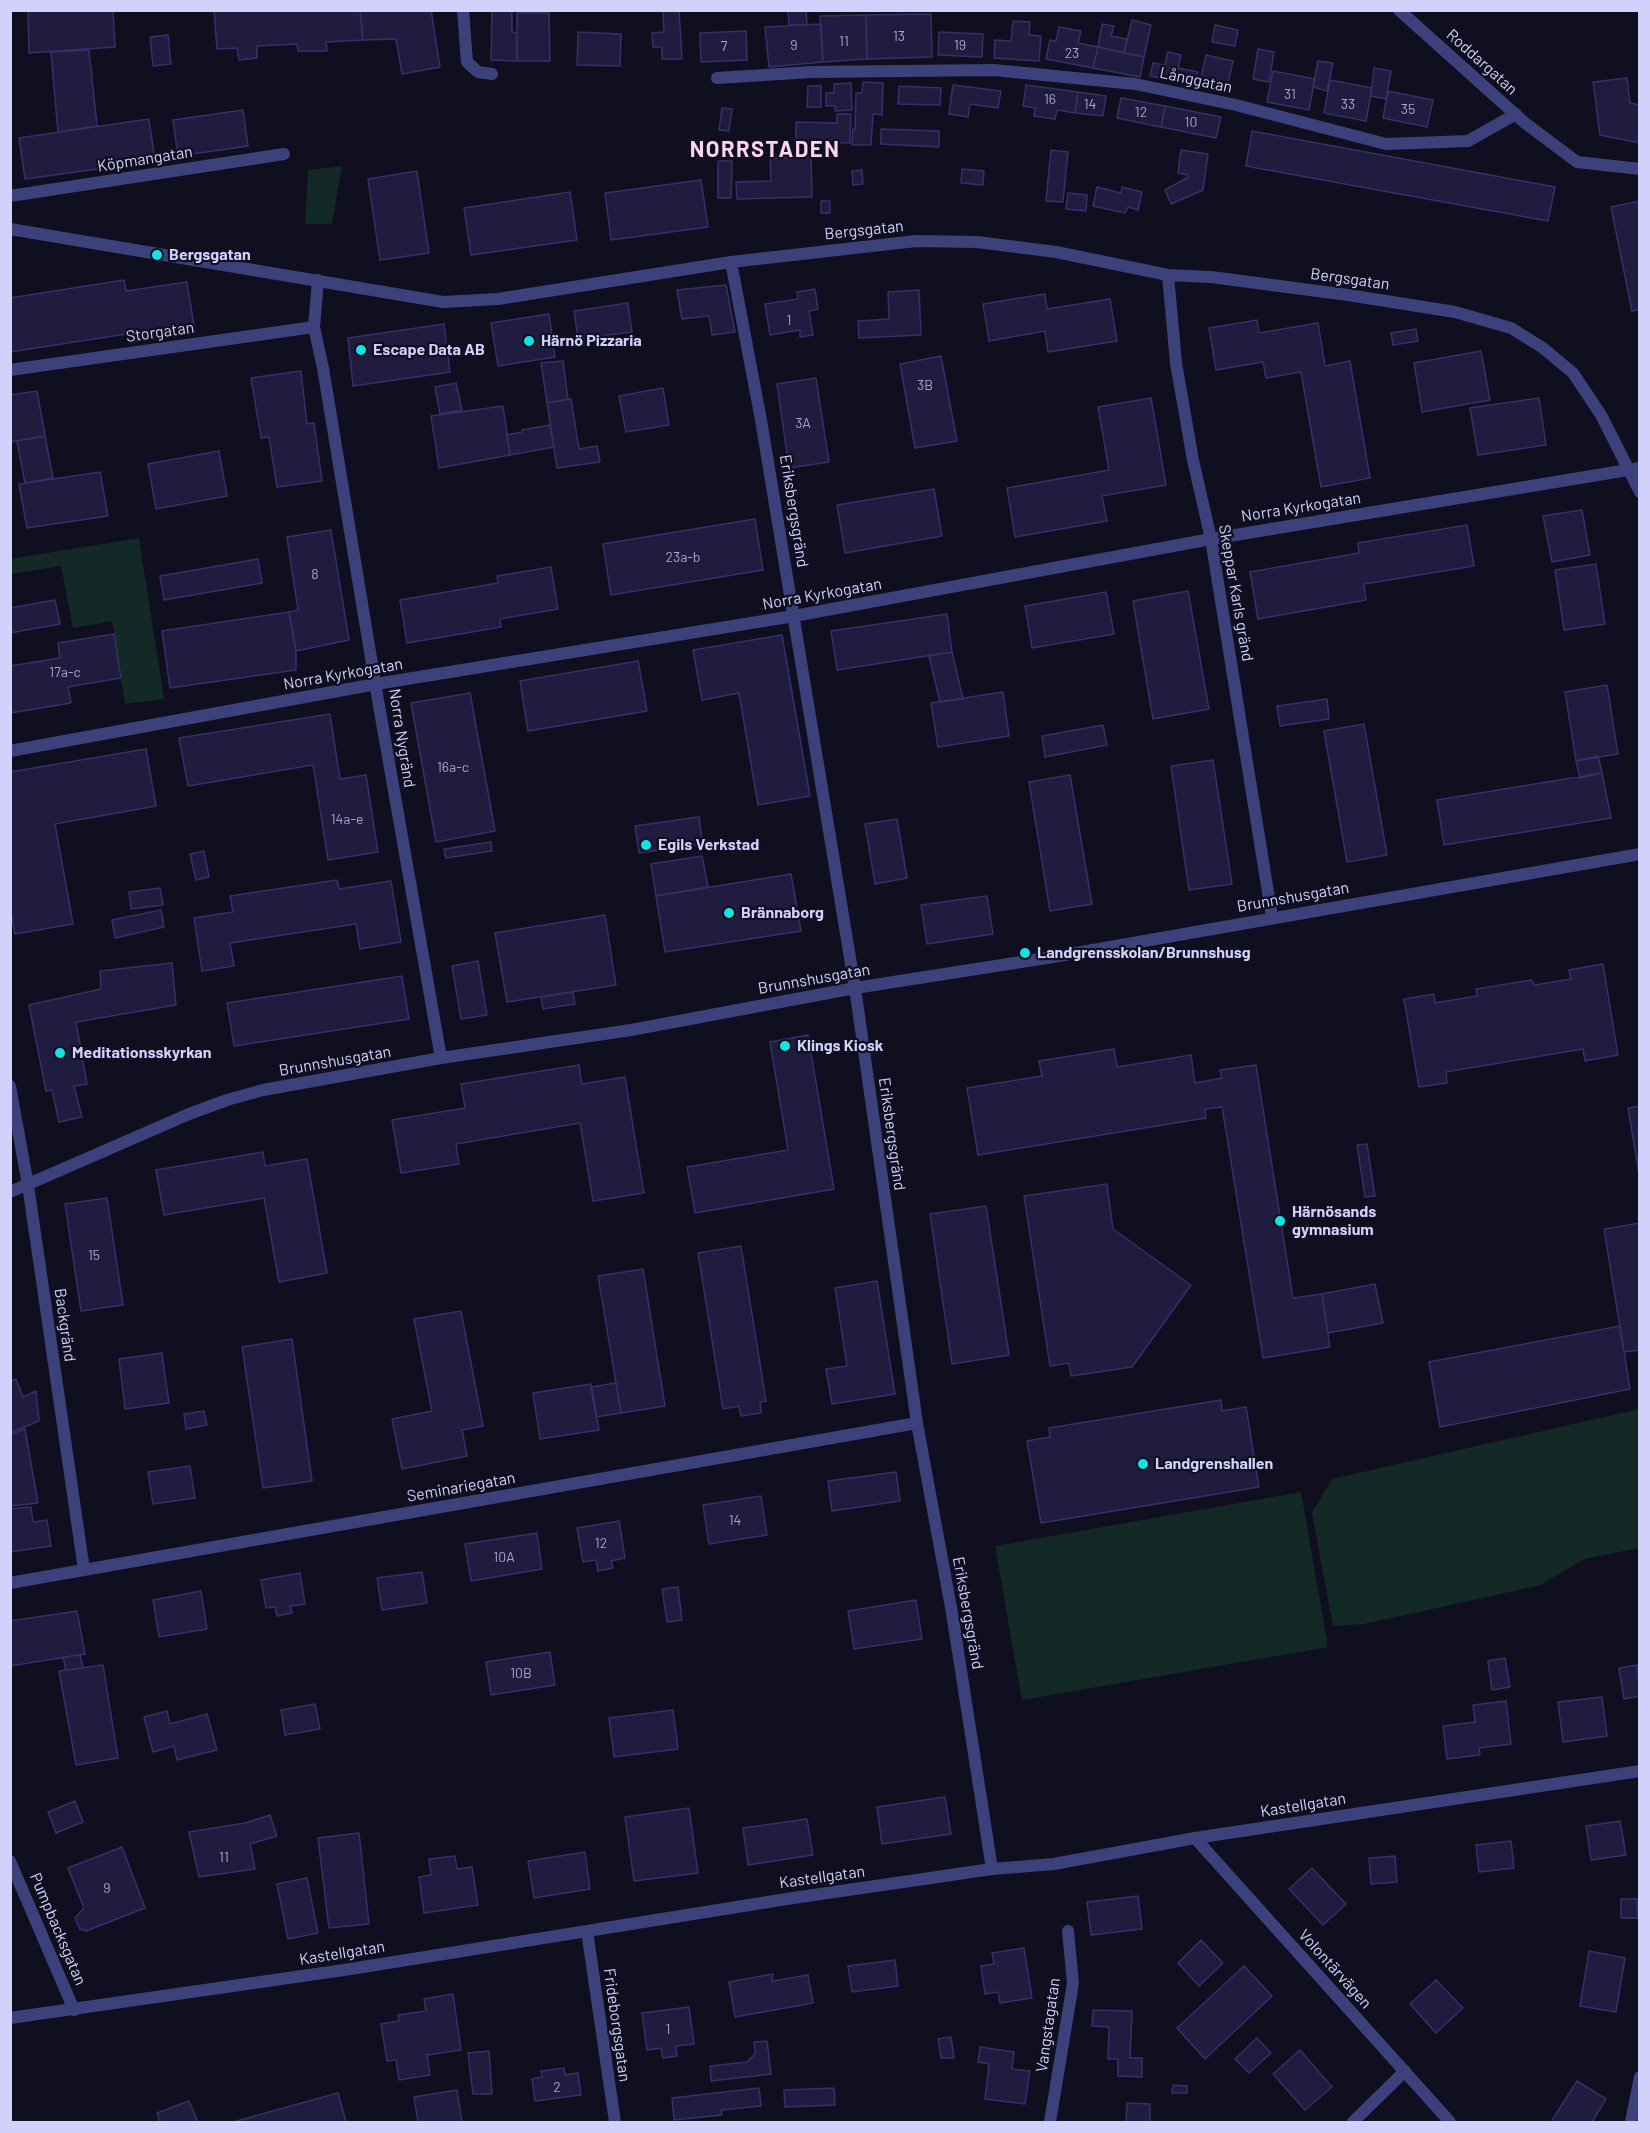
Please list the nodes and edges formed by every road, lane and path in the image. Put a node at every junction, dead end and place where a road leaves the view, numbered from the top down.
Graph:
1 (463, 10) edge
2 (1399, 10) edge
3 (492, 74) dead end
4 (717, 78) dead end
5 (1516, 114) junction
6 (284, 154) dead end
7 (1640, 169) edge
8 (10, 196) edge
9 (10, 229) edge
10 (731, 262) junction
11 (1168, 275) junction
12 (318, 280) junction
13 (314, 327) junction
14 (10, 370) edge
15 (1634, 469) edge
16 (1640, 492) edge
17 (1211, 539) junction
18 (794, 616) junction
19 (376, 684) junction
20 (10, 751) edge
21 (1640, 854) edge
22 (1272, 917) junction
23 (855, 988) junction
24 (441, 1058) junction
25 (10, 1086) edge
26 (28, 1185) junction
27 (10, 1192) edge
28 (917, 1423) junction
29 (84, 1570) junction
30 (10, 1583) edge
31 (1640, 1771) edge
32 (1195, 1838) junction
33 (10, 1861) edge
34 (992, 1869) junction
35 (587, 1931) junction
36 (1068, 1931) dead end
37 (74, 2010) junction
38 (10, 2018) edge
39 (1405, 2071) junction
40 (1640, 2077) edge
41 (615, 2122) edge
42 (1050, 2122) edge
43 (1353, 2122) edge
44 (1450, 2122) edge
45 (1631, 2122) edge

1 - 3 street
2 - 5 street, Roddargatan
4 - 5 street, Långgatan
5 - 7 street
6 - 8 street, Köpmangatan
9 - 12 street, Bergsgatan
10 - 11 street, Bergsgatan
10 - 12 street, Bergsgatan
10 - 18 street, Eriksbergsgränd
11 - 15 street, Bergsgatan
11 - 17 street, Skeppar Karls gränd
12 - 13 street, Norra Nygränd
13 - 14 street, Storgatan
13 - 19 street, Norra Nygränd
15 - 16 street, Bergsgatan
15 - 17 street, Norra Kyrkogatan
17 - 18 street, Norra Kyrkogatan
17 - 22 street, Skeppar Karls gränd
18 - 19 street, Norra Kyrkogatan
18 - 23 street, Eriksbergsgränd
19 - 20 street, Norra Kyrkogatan
19 - 24 street, Norra Nygränd
21 - 22 street, Brunnshusgatan
22 - 23 street, Brunnshusgatan
23 - 24 street, Brunnshusgatan
23 - 28 street, Eriksbergsgränd
24 - 26 street, Brunnshusgatan
25 - 26 street, Backgränd
26 - 27 street, Brunnshusgatan
26 - 29 street, Backgränd
28 - 29 street, Seminariegatan
28 - 34 street, Eriksbergsgränd
29 - 30 street, Seminariegatan
31 - 32 street, Kastellgatan
32 - 34 street, Kastellgatan
32 - 39 street, Volontärvägen
33 - 37 street, Pumpbacksgatan
34 - 35 street, Kastellgatan
35 - 37 street, Kastellgatan
35 - 41 street, Frideborgsgatan
36 - 42 street, Vangstagatan
37 - 38 street, Kastellgatan
39 - 43 street
39 - 44 street, Volontärvägen
40 - 45 street

